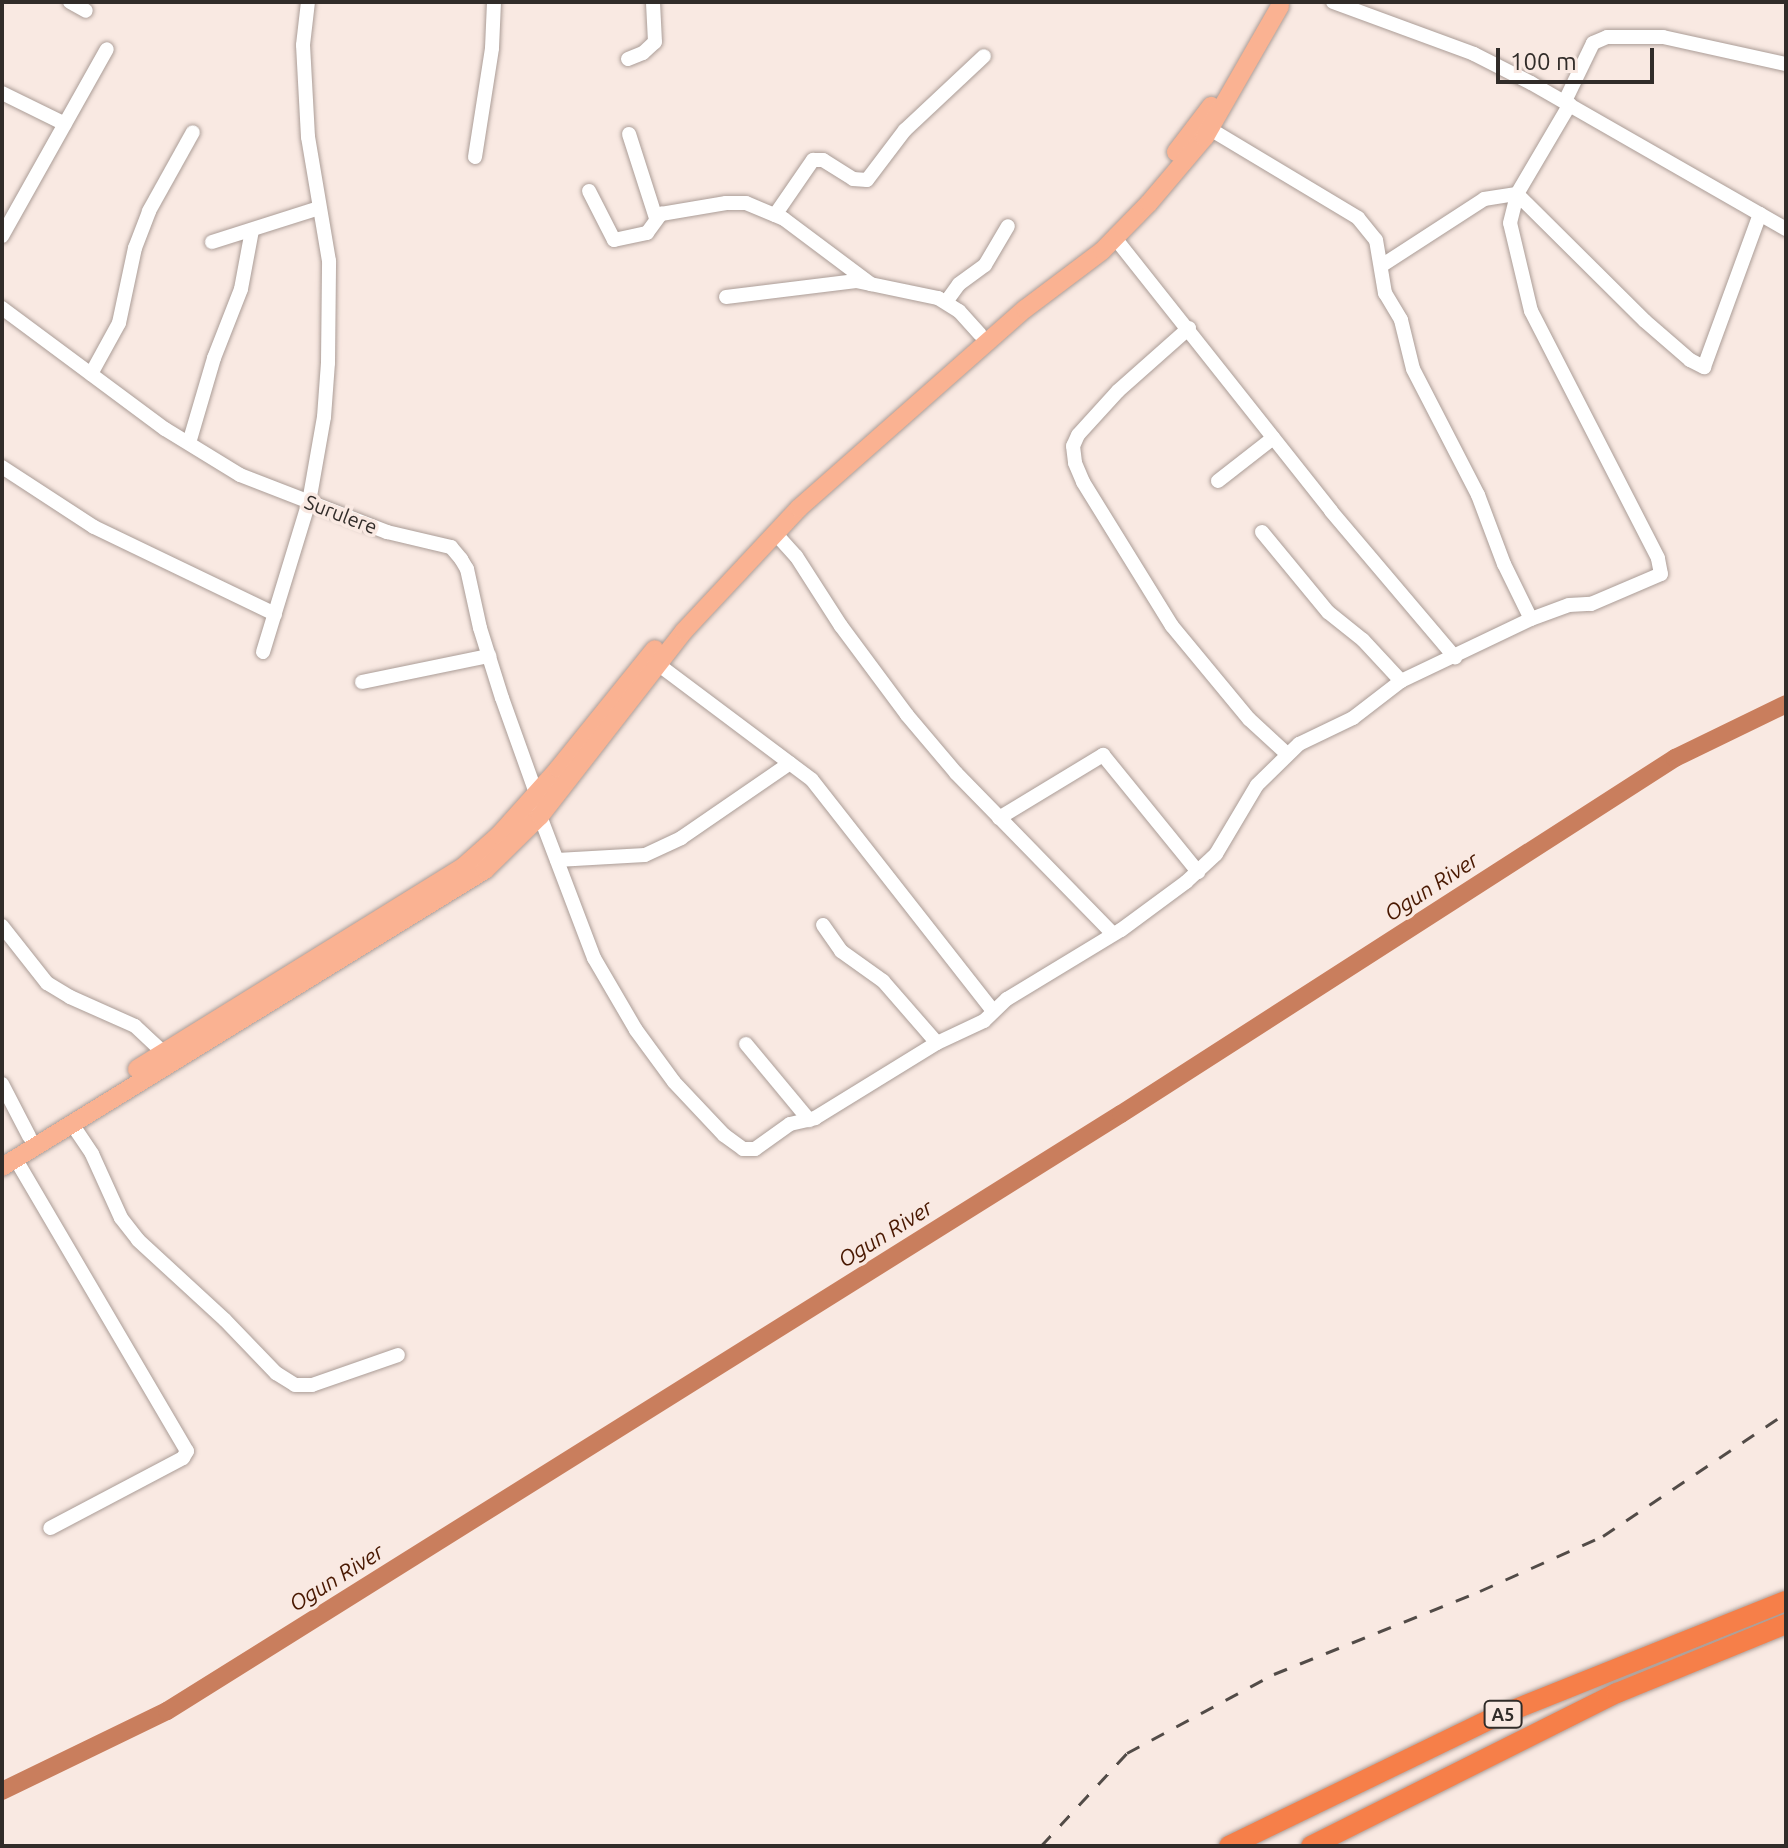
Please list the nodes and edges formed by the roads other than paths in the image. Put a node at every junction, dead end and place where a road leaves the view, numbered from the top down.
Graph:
1 (70, 2) edge
2 (308, 2) edge
3 (494, 2) edge
4 (653, 2) edge
5 (1333, 2) edge
6 (1276, 3) edge
7 (86, 11) dead end
8 (107, 49) dead end
9 (984, 56) dead end
10 (628, 59) dead end
11 (1786, 64) edge
12 (2, 93) edge
13 (1568, 103) junction
14 (65, 124) junction
15 (1210, 129) junction
16 (193, 132) dead end
17 (629, 134) dead end
18 (475, 157) dead end
19 (589, 191) dead end
20 (1517, 194) junction
21 (319, 208) junction
22 (1760, 214) junction
23 (775, 215) junction
24 (656, 218) junction
25 (1008, 226) dead end
26 (1786, 229) edge
27 (252, 230) junction
28 (2, 236) edge
29 (1115, 238) junction
30 (212, 242) dead end
31 (1381, 266) junction
32 (871, 284) junction
33 (726, 297) dead end
34 (946, 302) junction
35 (2, 308) edge
36 (1189, 328) junction
37 (980, 334) junction
38 (91, 374) junction
39 (1273, 438) junction
40 (189, 443) junction
41 (2, 467) edge
42 (1218, 481) dead end
43 (309, 502) junction
44 (1262, 532) dead end
45 (775, 533) junction
46 (275, 614) junction
47 (1531, 619) junction
48 (263, 652) dead end
49 (489, 656) junction
50 (1455, 657) junction
51 (659, 665) junction
52 (1401, 681) junction
53 (362, 682) dead end
54 (1286, 753) junction
55 (790, 763) junction
56 (536, 793) junction
57 (540, 816) junction
58 (999, 818) junction
59 (557, 860) junction
60 (1198, 872) junction
61 (823, 925) dead end
62 (4, 932) edge
63 (1112, 933) junction
64 (993, 1011) junction
65 (937, 1043) junction
66 (746, 1044) dead end
67 (164, 1053) junction
68 (2, 1084) edge
69 (809, 1120) junction
70 (72, 1124) junction
71 (29, 1136) junction
72 (6, 1159) edge
73 (398, 1355) dead end
74 (50, 1528) dead end
75 (1786, 1601) edge
76 (1786, 1624) edge
77 (1230, 1846) edge
78 (1255, 1846) edge
79 (1311, 1846) edge

1 - 7 street
2 - 21 street
3 - 18 street
4 - 10 street
5 - 13 street
6 - 15 main road
6 - 37 main road
8 - 14 street
9 - 23 street
11 - 13 street
12 - 14 street
13 - 20 street
13 - 22 street
14 - 28 street
15 - 29 main road
15 - 31 street
16 - 38 street
17 - 24 street
19 - 24 street
20 - 22 street
20 - 31 street
20 - 47 street
21 - 27 street
21 - 43 street
22 - 26 street
23 - 24 street
23 - 32 street
25 - 34 street
27 - 30 street
27 - 40 street
29 - 36 street
29 - 45 main road
31 - 47 street
32 - 33 street
32 - 34 street
34 - 37 street
35 - 38 street, Surulere
36 - 39 street
36 - 54 street
37 - 56 main road
38 - 40 street, Surulere
39 - 42 street
39 - 50 street
40 - 43 street, Surulere
41 - 46 street
43 - 46 street
43 - 49 street, Surulere
44 - 52 street
45 - 51 main road
45 - 58 street
46 - 48 street
47 - 50 street
49 - 53 street
49 - 56 street, Surulere
50 - 52 street
51 - 55 street
51 - 57 main road
52 - 54 street
54 - 60 street
55 - 59 street
55 - 64 street
56 - 57 street, Surulere
56 - 67 main road
57 - 59 street, Surulere
57 - 70 main road
58 - 60 street
58 - 63 street
59 - 69 street, Surulere
60 - 63 street
61 - 65 street
62 - 67 street
63 - 64 street
64 - 65 street
65 - 69 street
66 - 69 street
67 - 71 main road
68 - 71 street
70 - 72 main road
70 - 73 street
71 - 72 main road
72 - 74 street
75 - 77 highway, A5
76 - 79 highway, A5
77 - 78 highway, A5

